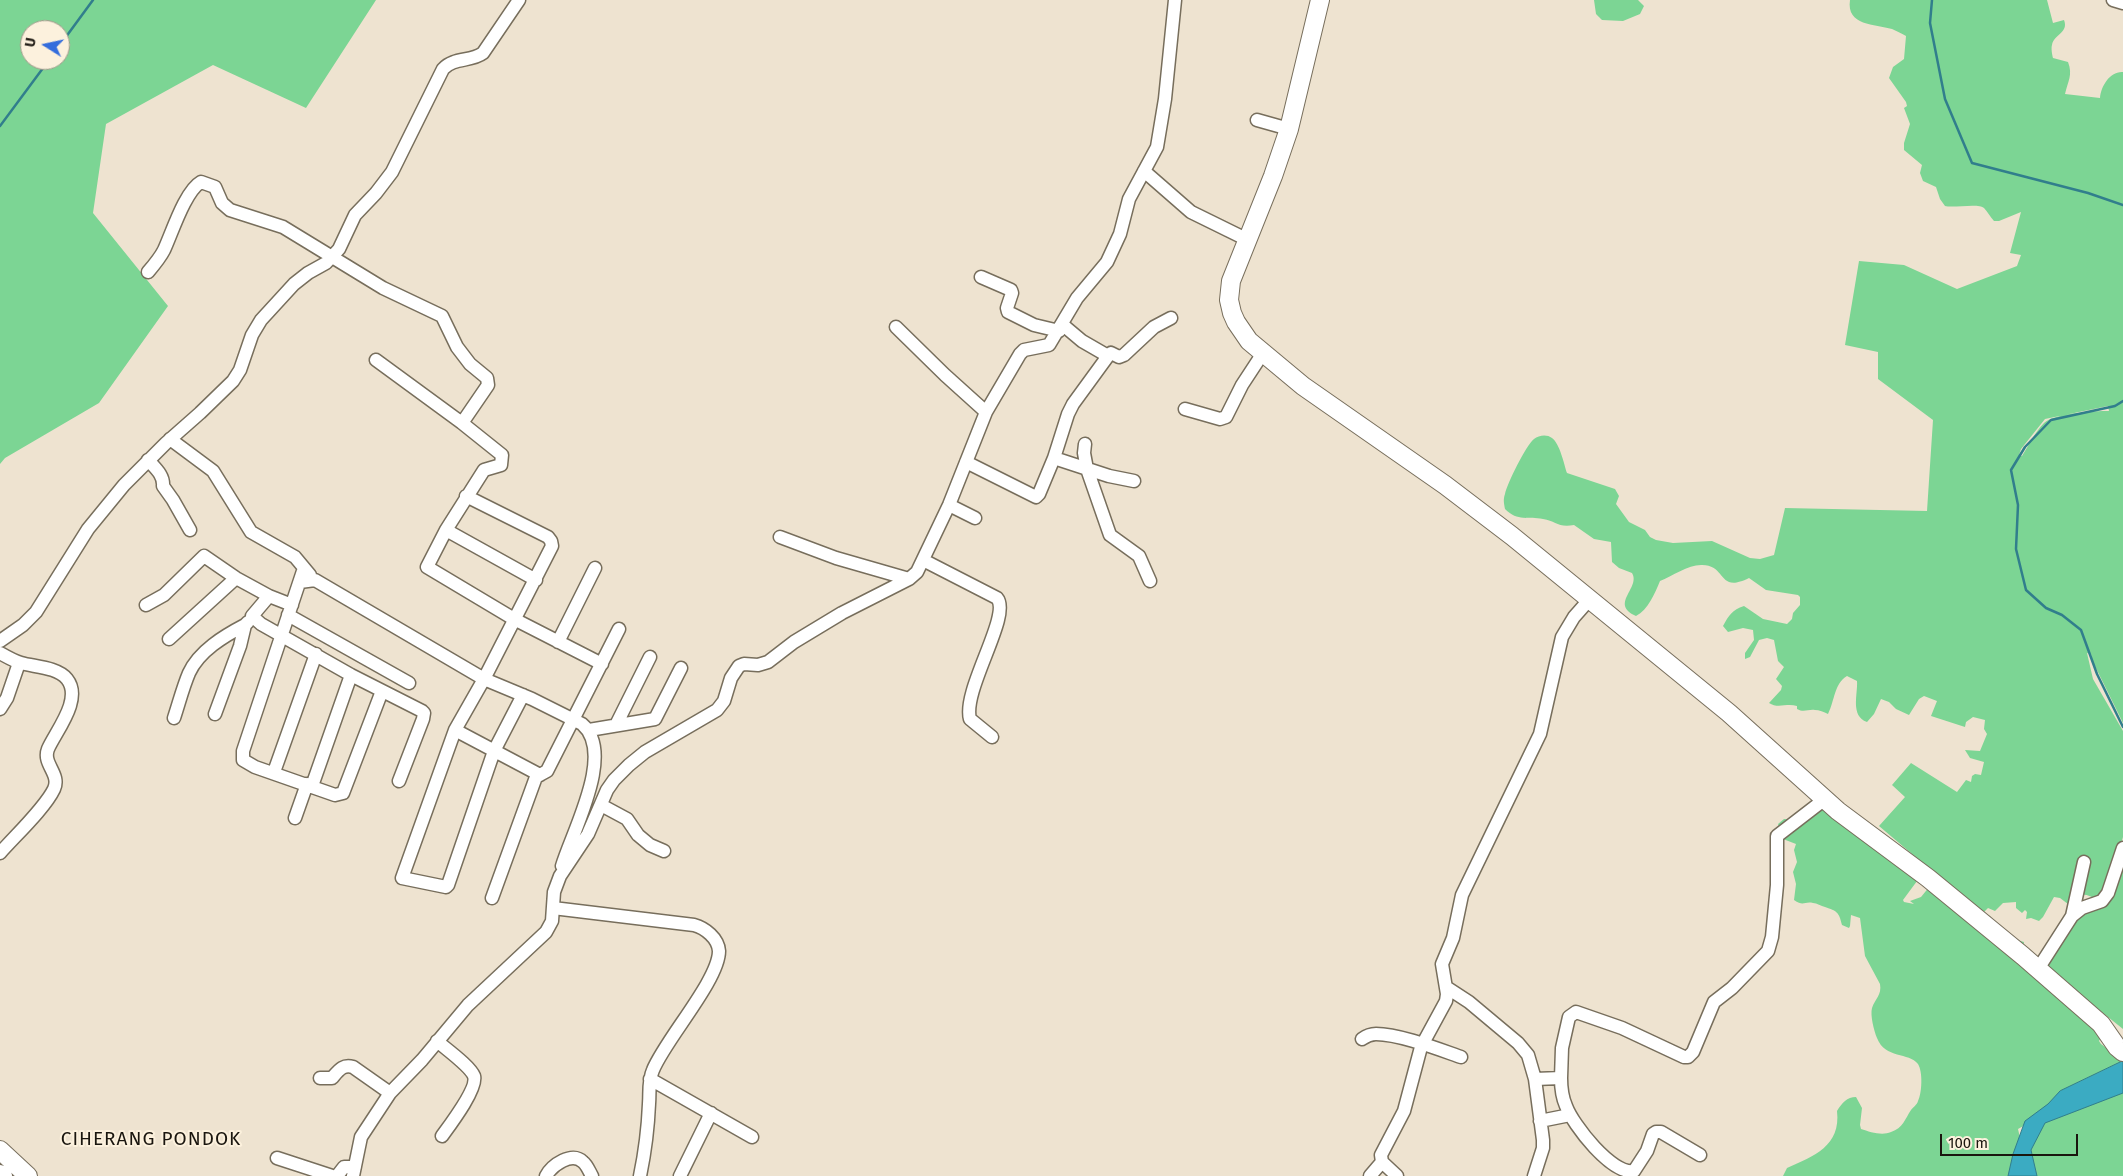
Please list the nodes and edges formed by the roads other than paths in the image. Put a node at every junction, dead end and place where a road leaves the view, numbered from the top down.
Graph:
1 (519, 0) edge
2 (1175, 0) edge
3 (1320, 0) edge
4 (2113, 0) edge
5 (2123, 3) edge
6 (1257, 120) dead end
7 (1289, 129) junction
8 (1144, 171) junction
9 (1248, 240) junction
10 (332, 256) junction
11 (148, 272) dead end
12 (980, 277) dead end
13 (1171, 318) dead end
14 (896, 327) dead end
15 (1061, 328) junction
16 (1263, 352) junction
17 (1108, 356) junction
18 (376, 360) dead end
19 (1184, 409) dead end
20 (986, 412) junction
21 (462, 423) junction
22 (170, 439) junction
23 (1085, 444) dead end
24 (1054, 458) junction
25 (148, 460) junction
26 (966, 462) junction
27 (1087, 469) junction
28 (1134, 481) dead end
29 (466, 496) junction
30 (949, 505) junction
31 (975, 518) dead end
32 (190, 530) dead end
33 (446, 530) junction
34 (240, 532) dead end
35 (780, 537) dead end
36 (923, 560) junction
37 (301, 565) junction
38 (595, 568) dead end
39 (236, 578) junction
40 (909, 579) junction
41 (315, 580) junction
42 (536, 580) junction
43 (1150, 581) dead end
44 (300, 582) junction
45 (269, 596) junction
46 (1589, 600) junction
47 (146, 605) dead end
48 (290, 610) junction
49 (514, 618) junction
50 (248, 621) junction
51 (619, 630) dead end
52 (281, 637) junction
53 (168, 639) dead end
54 (0, 641) edge
55 (558, 642) junction
56 (0, 653) edge
57 (316, 654) junction
58 (650, 657) dead end
59 (19, 663) junction
60 (602, 664) junction
61 (681, 668) dead end
62 (351, 675) junction
63 (484, 679) junction
64 (409, 684) dead end
65 (382, 691) junction
66 (523, 695) junction
67 (0, 709) edge
68 (215, 714) dead end
69 (174, 718) dead end
70 (574, 720) junction
71 (616, 725) junction
72 (455, 730) junction
73 (589, 730) junction
74 (992, 737) dead end
75 (494, 751) junction
76 (274, 772) junction
77 (540, 775) junction
78 (399, 781) dead end
79 (309, 785) junction
80 (1825, 799) junction
81 (601, 805) junction
82 (295, 818) dead end
83 (2123, 848) edge
84 (664, 851) dead end
85 (0, 853) edge
86 (2084, 862) dead end
87 (560, 876) junction
88 (492, 898) dead end
89 (553, 908) junction
90 (2072, 916) junction
91 (2038, 969) junction
92 (1446, 987) junction
93 (1362, 1039) dead end
94 (438, 1041) junction
95 (1423, 1044) junction
96 (2121, 1044) edge
97 (1460, 1057) dead end
98 (320, 1078) dead end
99 (1561, 1078) junction
100 (650, 1079) junction
101 (1535, 1079) junction
102 (390, 1093) junction
103 (711, 1113) junction
104 (1570, 1115) junction
105 (1540, 1121) junction
106 (442, 1136) dead end
107 (752, 1137) dead end
108 (0, 1150) edge
109 (1700, 1155) dead end
110 (277, 1158) dead end
111 (1382, 1162) junction
112 (354, 1171) edge
113 (28, 1176) edge
114 (332, 1176) edge
115 (337, 1176) edge
116 (546, 1176) edge
117 (592, 1176) edge
118 (640, 1176) edge
119 (680, 1176) edge
120 (1370, 1176) edge
121 (1397, 1176) edge
122 (1534, 1176) edge

1 - 10 street
2 - 8 street
3 - 7 highway
4 - 5 street
6 - 7 street
7 - 9 highway
8 - 9 street
8 - 15 street
9 - 16 highway
10 - 11 street
10 - 21 street
10 - 22 street
12 - 15 street
13 - 17 street
14 - 20 street
15 - 17 street
15 - 20 street
16 - 19 street
16 - 46 highway
17 - 24 street
18 - 21 street
20 - 26 street
21 - 29 street
22 - 25 street
22 - 37 street
23 - 27 street
24 - 26 street
24 - 27 street
25 - 32 street
25 - 54 street
26 - 30 street
27 - 28 street
27 - 43 street
29 - 33 street
29 - 42 street
30 - 31 street
30 - 36 street
33 - 42 street
33 - 49 street
34 - 37 street
35 - 40 street
36 - 40 street
36 - 74 street
37 - 41 street
37 - 44 street
38 - 55 street
39 - 45 street
39 - 47 street
39 - 53 street
40 - 81 street
41 - 44 street
41 - 63 street
42 - 49 street
44 - 48 street
45 - 48 street
45 - 50 street
46 - 80 highway
46 - 92 street
48 - 52 street
48 - 64 street
49 - 55 street
49 - 63 street
50 - 52 street
50 - 68 street
50 - 69 street
51 - 60 street
52 - 57 street
52 - 76 street
55 - 60 street
56 - 59 street
57 - 62 street
57 - 76 street
58 - 71 street
59 - 67 street
59 - 85 street
60 - 70 street
61 - 71 street
62 - 65 street
62 - 79 street
63 - 66 street
63 - 72 street
65 - 78 street
65 - 79 street
66 - 70 street
66 - 75 street
70 - 73 street
70 - 77 street
71 - 73 street
72 - 75 street
72 - 75 street
73 - 87 street
75 - 77 street
76 - 79 street
77 - 88 street
79 - 82 street
80 - 91 highway
80 - 99 street
81 - 84 street
81 - 87 street
83 - 90 street
86 - 90 street
87 - 89 street
89 - 94 street
89 - 100 street
90 - 91 street
91 - 96 highway
92 - 95 street
92 - 101 street
93 - 95 street
94 - 102 street
94 - 106 street
95 - 97 street
95 - 111 street
98 - 102 street
99 - 101 street
99 - 104 street
100 - 103 street
100 - 118 street
101 - 105 street
102 - 112 street
103 - 107 street
103 - 119 street
104 - 105 street
104 - 109 street
105 - 122 street
108 - 113 highway
110 - 114 street
111 - 120 street
111 - 121 street
112 - 115 street
116 - 117 street

